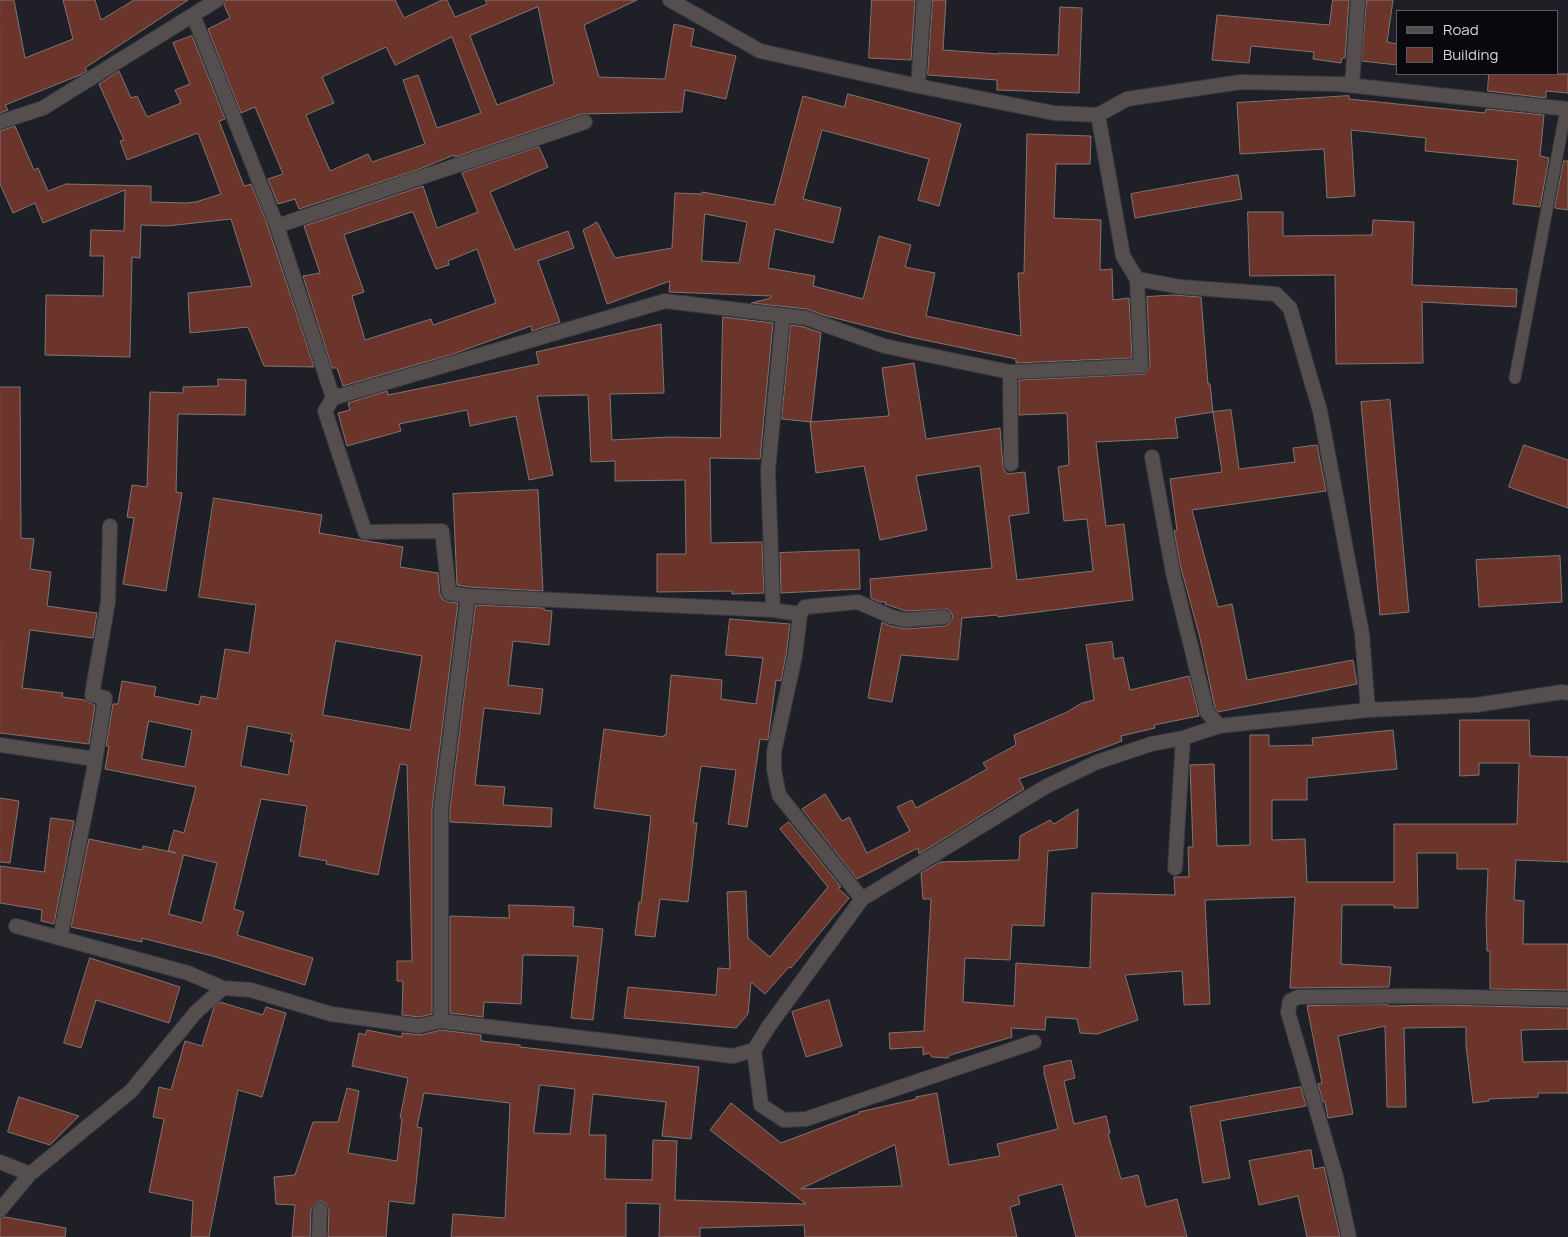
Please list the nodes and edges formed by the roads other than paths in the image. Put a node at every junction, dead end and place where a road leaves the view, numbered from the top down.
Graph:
1 (217, 0) edge
2 (670, 0) edge
3 (924, 0) edge
4 (1358, 0) edge
5 (193, 15) junction
6 (1352, 85) junction
7 (918, 86) junction
8 (1567, 109) edge
9 (1098, 115) junction
10 (0, 122) edge
11 (585, 122) dead end
12 (277, 226) junction
13 (1137, 279) junction
14 (783, 315) junction
15 (1010, 372) junction
16 (1515, 378) dead end
17 (333, 398) junction
18 (1152, 457) dead end
19 (1011, 464) dead end
20 (110, 526) dead end
21 (468, 596) junction
22 (773, 610) junction
23 (800, 614) junction
24 (944, 617) dead end
25 (1568, 693) edge
26 (1368, 710) junction
27 (1219, 726) junction
28 (1183, 738) junction
29 (0, 745) edge
30 (95, 759) junction
31 (1175, 868) dead end
32 (862, 899) junction
33 (16, 926) dead end
34 (60, 938) junction
35 (223, 988) junction
36 (1568, 999) edge
37 (441, 1021) junction
38 (1034, 1042) dead end
39 (754, 1050) junction
40 (0, 1162) edge
41 (30, 1174) junction
42 (0, 1210) edge
43 (320, 1210) dead end
44 (319, 1237) edge
45 (1349, 1237) edge

1 - 5 street
2 - 7 street
3 - 7 street
4 - 6 street
5 - 10 street
5 - 12 street
6 - 8 street
6 - 9 street
7 - 9 street
8 - 16 lane
9 - 13 street
11 - 12 street
12 - 17 street
13 - 15 street
13 - 26 street
14 - 15 street
14 - 17 street
14 - 22 street
15 - 19 street
17 - 21 street
18 - 27 street
20 - 30 street
21 - 22 street
21 - 37 street
22 - 23 street
23 - 24 street
23 - 32 street
25 - 26 street
26 - 27 street
27 - 28 street
28 - 31 street
28 - 32 street
29 - 30 street
30 - 34 street
32 - 39 street
33 - 34 street
34 - 35 street
35 - 37 street
35 - 41 street
36 - 45 street
37 - 39 street
38 - 39 street
40 - 41 street
41 - 42 street
43 - 44 street

